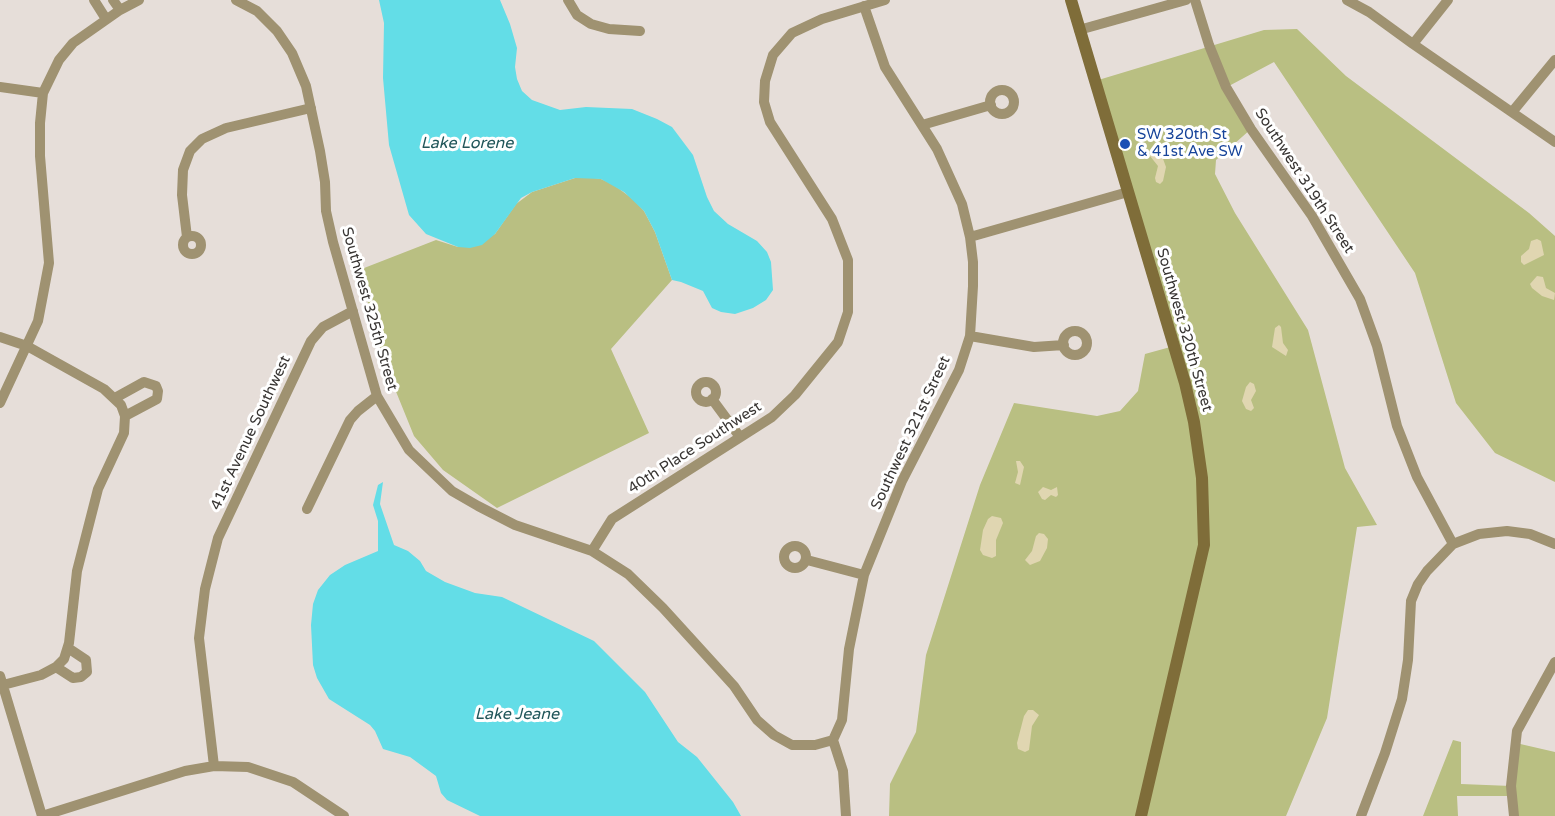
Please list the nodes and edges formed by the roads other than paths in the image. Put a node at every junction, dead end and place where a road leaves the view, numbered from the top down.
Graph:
1 (94, 0) edge
2 (113, 0) edge
3 (139, 0) edge
4 (236, 0) edge
5 (568, 0) edge
6 (885, 0) edge
7 (1071, 0) edge
8 (1186, 0) edge
9 (1195, 0) edge
10 (1347, 0) edge
11 (1448, 0) edge
12 (864, 6) junction
13 (120, 10) junction
14 (106, 19) junction
15 (1079, 30) junction
16 (640, 31) dead end
17 (1413, 44) junction
18 (1555, 60) edge
19 (0, 87) edge
20 (43, 93) junction
21 (991, 105) dead end
22 (311, 108) junction
23 (1513, 111) junction
24 (922, 125) junction
25 (1555, 142) edge
26 (1128, 192) junction
27 (187, 237) dead end
28 (970, 237) junction
29 (353, 311) junction
30 (970, 336) junction
31 (0, 337) edge
32 (1064, 345) dead end
33 (27, 346) junction
34 (377, 396) junction
35 (712, 399) dead end
36 (0, 403) edge
37 (120, 406) junction
38 (740, 437) junction
39 (307, 509) dead end
40 (1453, 544) junction
41 (1555, 544) edge
42 (592, 551) junction
43 (807, 560) dead end
44 (864, 575) junction
45 (68, 648) junction
46 (1555, 662) edge
47 (56, 667) junction
48 (1, 681) edge
49 (833, 740) junction
50 (214, 766) junction
51 (42, 816) edge
52 (344, 816) edge
53 (846, 816) edge
54 (1141, 816) edge
55 (1361, 816) edge
56 (1514, 816) edge

1 - 14 street
2 - 13 street
3 - 13 street
4 - 22 street, Southwest 325th Street
5 - 16 street
6 - 12 street
7 - 15 main road, Southwest 320th Street
8 - 15 street
9 - 40 street, Southwest 319th Street
10 - 17 street
11 - 17 street
12 - 24 street, Southwest 321st Street
12 - 38 street, 40th Place Southwest
13 - 14 street
14 - 20 street
15 - 26 main road, Southwest 320th Street
17 - 23 street
18 - 23 street
19 - 20 street
20 - 33 street
21 - 24 street
22 - 27 street
22 - 29 street, Southwest 325th Street
23 - 25 street
24 - 28 street, Southwest 321st Street
26 - 28 street
26 - 54 main road, Southwest 320th Street
28 - 30 street, Southwest 321st Street
29 - 34 street, Southwest 325th Street
29 - 50 street, 41st Avenue Southwest
30 - 32 street
30 - 44 street, Southwest 321st Street
31 - 33 street
33 - 36 street
33 - 37 street
34 - 39 street
34 - 42 street, Southwest 325th Street
35 - 38 street
37 - 37 street
37 - 45 street
38 - 42 street, 40th Place Southwest
40 - 41 street
40 - 55 street
42 - 49 street, Southwest 325th Street
43 - 44 street
44 - 49 street, Southwest 321st Street
45 - 47 street
45 - 47 street
46 - 56 street
47 - 48 street
48 - 51 street
49 - 53 street
50 - 51 street
50 - 52 street

